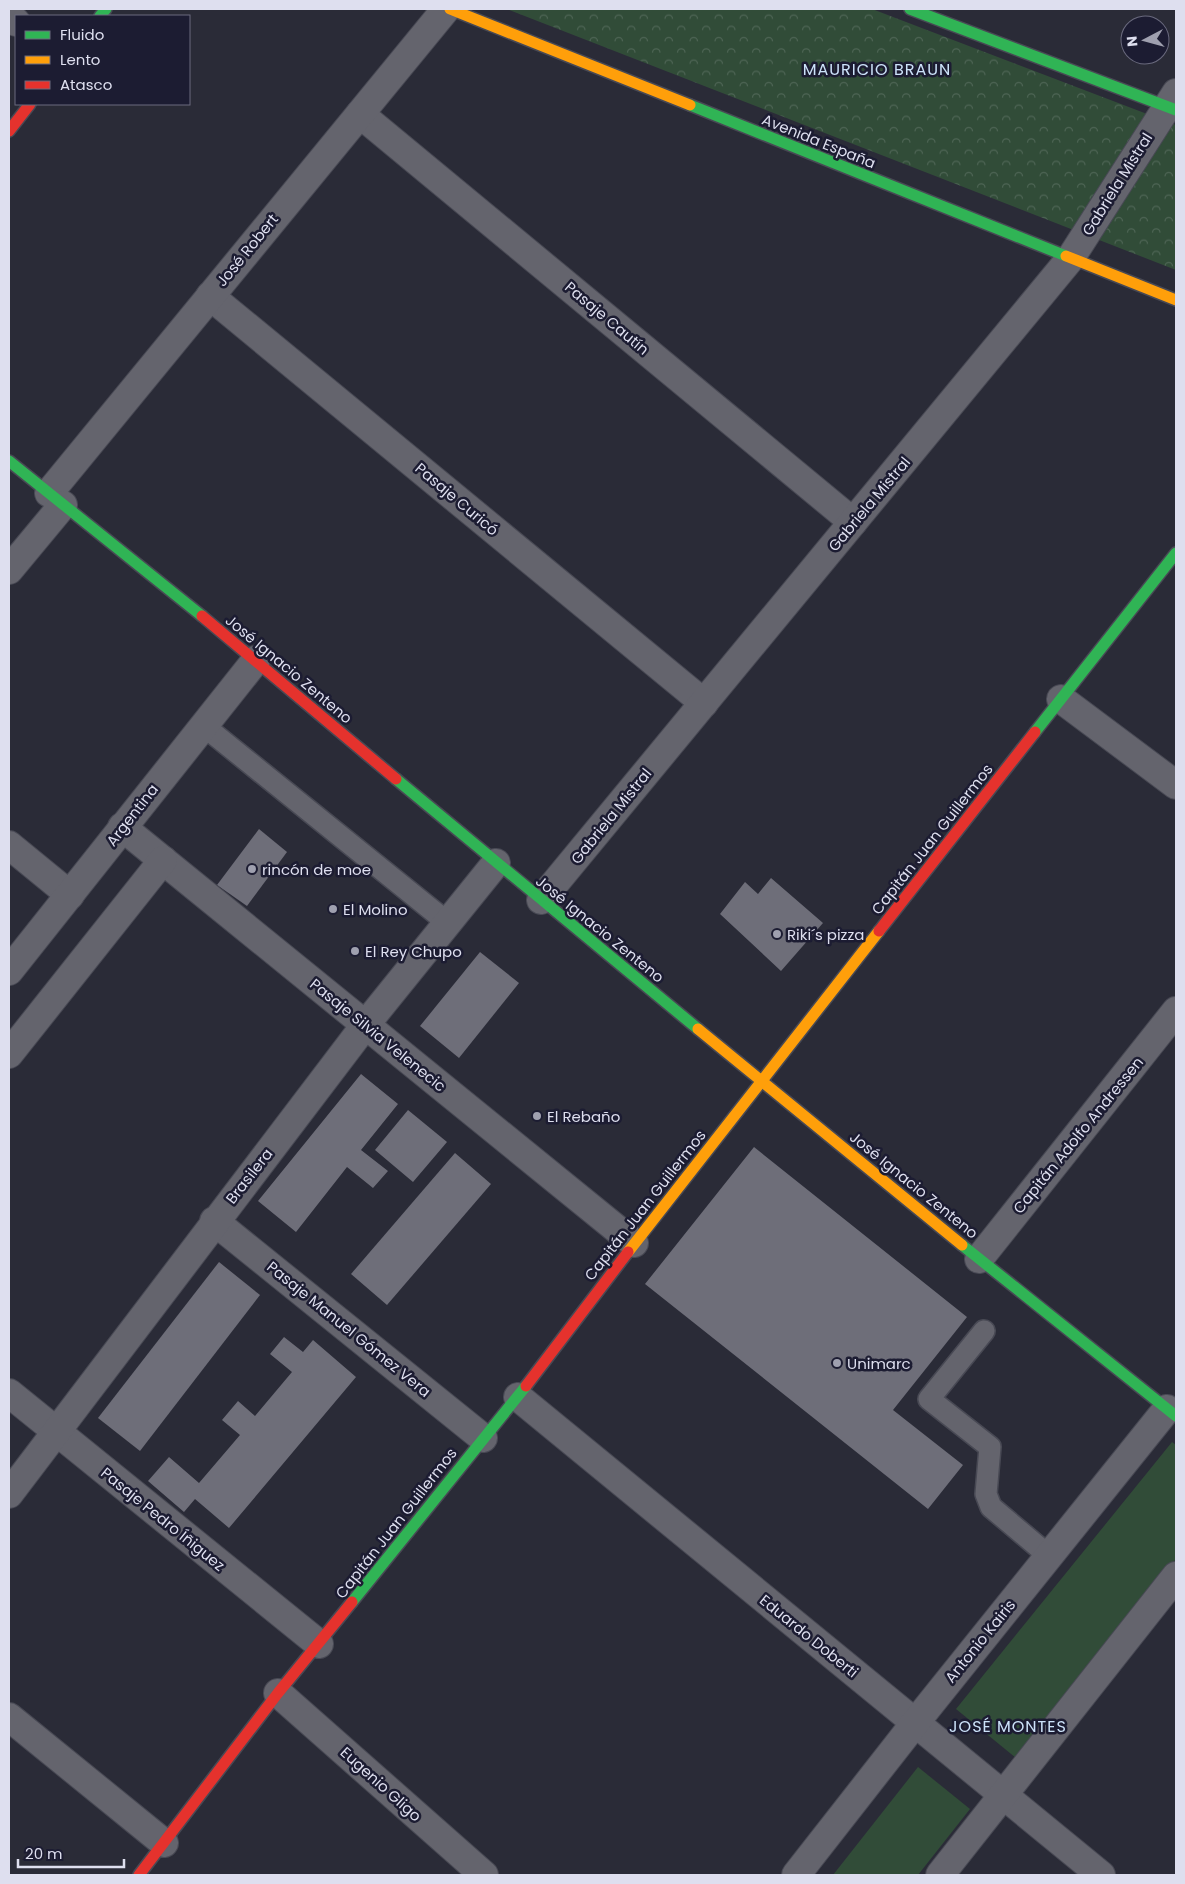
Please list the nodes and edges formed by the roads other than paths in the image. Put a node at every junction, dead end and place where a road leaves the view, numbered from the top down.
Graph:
1 (446, 9) edge
2 (450, 9) edge
3 (910, 9) edge
4 (1173, 103) edge
5 (29, 105) edge
6 (360, 114) junction
7 (9, 131) edge
8 (1070, 259) junction
9 (210, 296) junction
10 (1176, 300) edge
11 (9, 461) edge
12 (56, 499) junction
13 (854, 522) junction
14 (1176, 553) edge
15 (9, 570) edge
16 (256, 660) junction
17 (1061, 699) junction
18 (704, 703) junction
19 (204, 726) junction
20 (1176, 785) edge
21 (122, 827) junction
22 (9, 845) edge
23 (163, 860) junction
24 (496, 863) junction
25 (70, 895) junction
26 (541, 900) junction
27 (448, 923) junction
28 (9, 971) edge
29 (1176, 1011) edge
30 (366, 1024) junction
31 (9, 1054) edge
32 (762, 1080) junction
33 (214, 1221) junction
34 (634, 1243) junction
35 (979, 1259) junction
36 (984, 1331) dead end
37 (9, 1393) edge
38 (518, 1397) junction
39 (1172, 1412) edge
40 (55, 1432) junction
41 (483, 1438) junction
42 (9, 1494) edge
43 (1048, 1556) junction
44 (1176, 1576) edge
45 (319, 1644) junction
46 (278, 1693) junction
47 (9, 1717) edge
48 (915, 1723) junction
49 (1003, 1795) junction
50 (164, 1844) junction
51 (139, 1875) edge
52 (484, 1875) edge
53 (796, 1875) edge
54 (940, 1875) edge
55 (1101, 1875) edge

1 - 6 street, José Robert
2 - 8 street, Avenida España
3 - 4 street
4 - 8 street, Gabriela Mistral
5 - 7 street
6 - 9 street, José Robert
6 - 13 street, Pasaje Cautín
8 - 10 street, Avenida España
8 - 13 street, Gabriela Mistral
9 - 12 street, José Robert
9 - 18 street, Pasaje Curicó
11 - 12 street, José Ignacio Zenteno
12 - 15 street, José Robert
12 - 16 street, José Ignacio Zenteno
13 - 18 street, Gabriela Mistral
14 - 17 street, Capitán Juan Guillermos
16 - 19 street, Argentina
16 - 24 street, José Ignacio Zenteno
17 - 20 street
17 - 32 street, Capitán Juan Guillermos
18 - 26 street, Gabriela Mistral
19 - 21 street, Argentina
19 - 27 lane
21 - 23 street, Pasaje Silvia Velenecic
21 - 25 street, Argentina
22 - 25 street
23 - 30 street, Pasaje Silvia Velenecic
23 - 31 street
24 - 26 street, José Ignacio Zenteno
24 - 27 street, Brasilera
25 - 28 street, Argentina
26 - 32 street, José Ignacio Zenteno
27 - 30 street, Brasilera
29 - 35 street, Capitán Adolfo Andressen
30 - 33 street, Brasilera
30 - 34 street, Pasaje Silvia Velenecic
32 - 34 street, Capitán Juan Guillermos
32 - 35 street, José Ignacio Zenteno
33 - 40 street, Brasilera
33 - 41 street, Pasaje Manuel Gómez Vera
34 - 38 street, Capitán Juan Guillermos
35 - 39 street, José Ignacio Zenteno
36 - 43 lane
37 - 40 street, Pasaje Pedro Íñiguez
38 - 41 street, Capitán Juan Guillermos
38 - 48 street, Eduardo Doberti
39 - 43 street, Antonio Kairis
40 - 42 street, Brasilera
40 - 45 street, Pasaje Pedro Íñiguez
41 - 45 street, Capitán Juan Guillermos
43 - 48 street, Antonio Kairis
44 - 49 street
45 - 46 street, Capitán Juan Guillermos
46 - 50 street, Capitán Juan Guillermos
46 - 52 street, Eugenio Gligo
47 - 50 street
48 - 49 street, Eduardo Doberti
48 - 53 street, Antonio Kairis
49 - 54 street
49 - 55 street, Eduardo Doberti
50 - 51 street, Capitán Juan Guillermos

